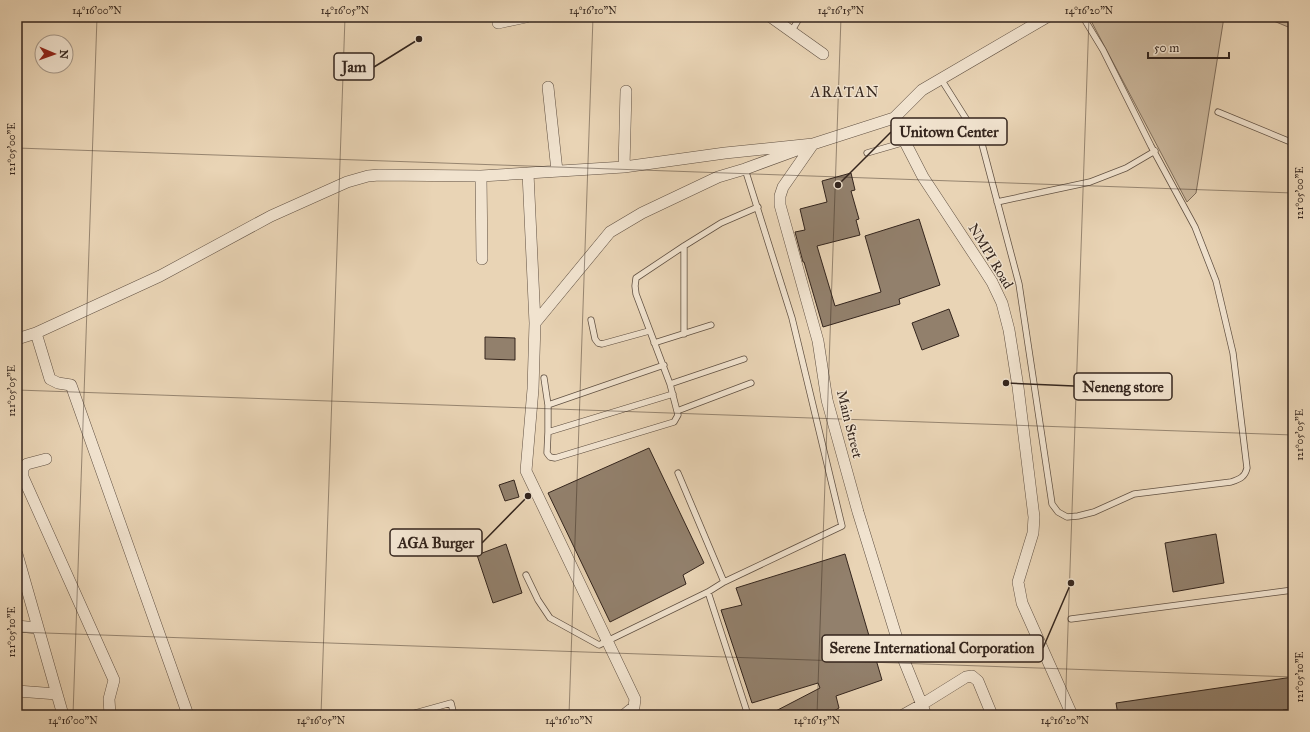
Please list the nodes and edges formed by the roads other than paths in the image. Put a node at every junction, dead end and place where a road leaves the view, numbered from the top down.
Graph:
1 (526, 17) edge
2 (771, 17) edge
3 (800, 17) edge
4 (1047, 17) edge
5 (1083, 17) edge
6 (498, 23) dead end
7 (791, 32) junction
8 (823, 54) dead end
9 (941, 79) junction
10 (548, 87) dead end
11 (626, 91) dead end
12 (1218, 112) dead end
13 (894, 118) junction
14 (905, 142) junction
15 (1293, 143) edge
16 (813, 144) junction
17 (1155, 151) junction
18 (867, 153) dead end
19 (624, 167) junction
20 (745, 169) junction
21 (557, 171) junction
22 (528, 172) junction
23 (482, 176) junction
24 (997, 202) junction
25 (758, 207) junction
26 (684, 246) junction
27 (482, 259) dead end
28 (591, 320) dead end
29 (535, 323) junction
30 (711, 325) dead end
31 (650, 331) junction
32 (36, 333) junction
33 (684, 334) junction
34 (17, 339) edge
35 (654, 343) junction
36 (744, 359) dead end
37 (664, 365) junction
38 (544, 378) dead end
39 (751, 383) dead end
40 (670, 384) junction
41 (673, 394) junction
42 (548, 405) junction
43 (677, 411) junction
44 (548, 432) junction
45 (46, 459) dead end
46 (678, 473) dead end
47 (18, 557) edge
48 (526, 575) dead end
49 (724, 582) junction
50 (1293, 590) edge
51 (708, 592) junction
52 (1071, 618) dead end
53 (17, 626) edge
54 (37, 628) junction
55 (607, 640) junction
56 (17, 691) edge
57 (57, 694) junction
58 (923, 710) edge
59 (63, 715) edge
60 (110, 715) edge
61 (188, 715) edge
62 (408, 715) edge
63 (454, 715) edge
64 (624, 715) edge
65 (748, 715) edge
66 (903, 715) edge
67 (992, 715) edge
68 (1072, 715) edge

1 - 6 street
2 - 7 street
3 - 7 lane
4 - 9 street
5 - 17 lane
7 - 8 street
9 - 13 street
9 - 24 lane
10 - 21 street
11 - 19 street
12 - 15 lane
13 - 14 street, NMPI Road
13 - 16 street
14 - 18 lane
14 - 68 street, NMPI Road
16 - 19 street
16 - 20 street
16 - 58 street, Main Street
17 - 24 lane
17 - 24 lane
19 - 21 street
20 - 25 lane
20 - 29 street
21 - 22 street
22 - 23 street
22 - 29 street
23 - 27 street
23 - 32 street
25 - 26 lane
25 - 49 lane
26 - 31 lane
26 - 33 lane
28 - 31 lane
29 - 55 street
30 - 33 lane
31 - 35 lane
32 - 34 street
32 - 61 street
33 - 35 lane
35 - 37 lane
36 - 40 lane
37 - 40 lane
37 - 42 lane
38 - 42 lane
39 - 43 lane
40 - 41 lane
41 - 43 lane
41 - 44 lane
42 - 44 lane
43 - 44 lane
45 - 60 street
46 - 49 lane
47 - 54 street
48 - 55 lane
49 - 51 lane
50 - 52 lane
51 - 55 lane
51 - 65 lane
53 - 54 street
54 - 57 street
55 - 64 street
56 - 57 street
57 - 59 street
58 - 66 street
58 - 67 street
62 - 63 lane

